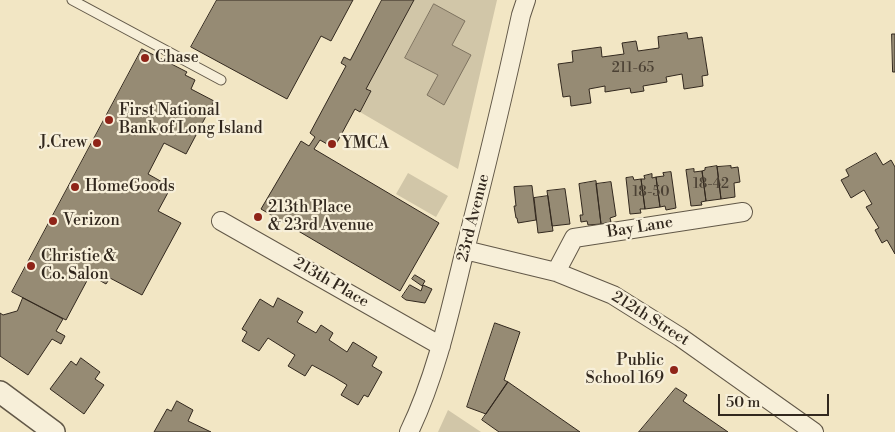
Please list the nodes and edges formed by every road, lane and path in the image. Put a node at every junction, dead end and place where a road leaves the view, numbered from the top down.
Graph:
1 (72, 0) edge
2 (526, 0) edge
3 (221, 80) dead end
4 (743, 212) dead end
5 (222, 221) dead end
6 (465, 250) junction
7 (556, 272) junction
8 (441, 346) junction
9 (0, 392) edge
10 (54, 432) edge
11 (409, 432) edge
12 (814, 432) edge

1 - 3 lane
2 - 6 street, 23rd Avenue
4 - 7 street, Bay Lane
5 - 8 street, 213th Place
6 - 7 street, 212th Street
6 - 8 street, 23rd Avenue
7 - 12 street, 212th Street
8 - 11 street, 23rd Avenue
9 - 10 street

